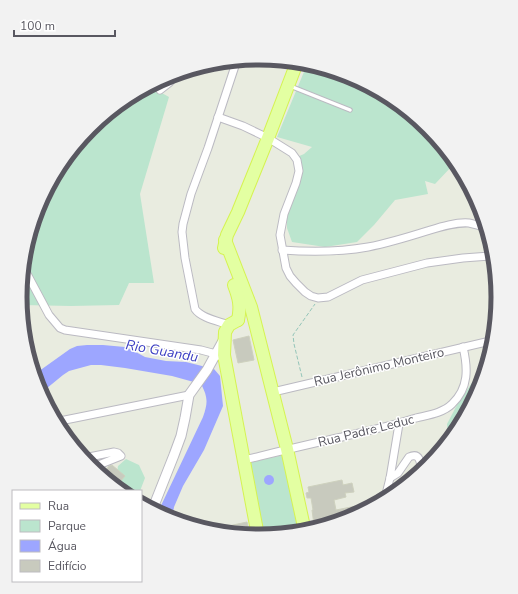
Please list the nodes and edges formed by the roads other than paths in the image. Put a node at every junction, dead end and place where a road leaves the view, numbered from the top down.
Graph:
1 (235, 66) edge
2 (295, 68) edge
3 (168, 84) edge
4 (288, 85) junction
5 (160, 90) dead end
6 (350, 110) dead end
7 (218, 117) junction
8 (268, 138) junction
9 (480, 226) edge
10 (225, 240) junction
11 (282, 250) junction
12 (488, 256) edge
13 (28, 275) edge
14 (233, 322) junction
15 (257, 332) junction
16 (486, 342) dead end
17 (463, 348) junction
18 (222, 356) junction
19 (273, 392) junction
20 (189, 395) junction
21 (63, 420) edge
22 (399, 424) junction
23 (287, 449) junction
24 (91, 457) edge
25 (244, 460) junction
26 (421, 463) edge
27 (100, 465) edge
28 (390, 484) edge
29 (155, 505) edge
30 (304, 525) edge
31 (257, 529) edge

1 - 7 street
2 - 4 main road
3 - 5 street
4 - 6 lane
4 - 8 main road
7 - 8 street
7 - 14 street
8 - 10 main road
8 - 11 street
9 - 11 street
10 - 14 main road
10 - 15 main road
11 - 12 street
13 - 18 street
14 - 15 main road
14 - 18 main road
15 - 19 main road
16 - 17 street, Rua Jerônimo Monteiro
17 - 19 street, Rua Jerônimo Monteiro
17 - 22 street, Rua Padre Leduc
18 - 20 street
18 - 25 main road
19 - 23 main road
20 - 21 street
20 - 29 street
22 - 23 street, Rua Padre Leduc
22 - 28 street
23 - 25 street, Rua Padre Leduc
23 - 30 main road
24 - 27 street
25 - 31 main road
26 - 28 street

